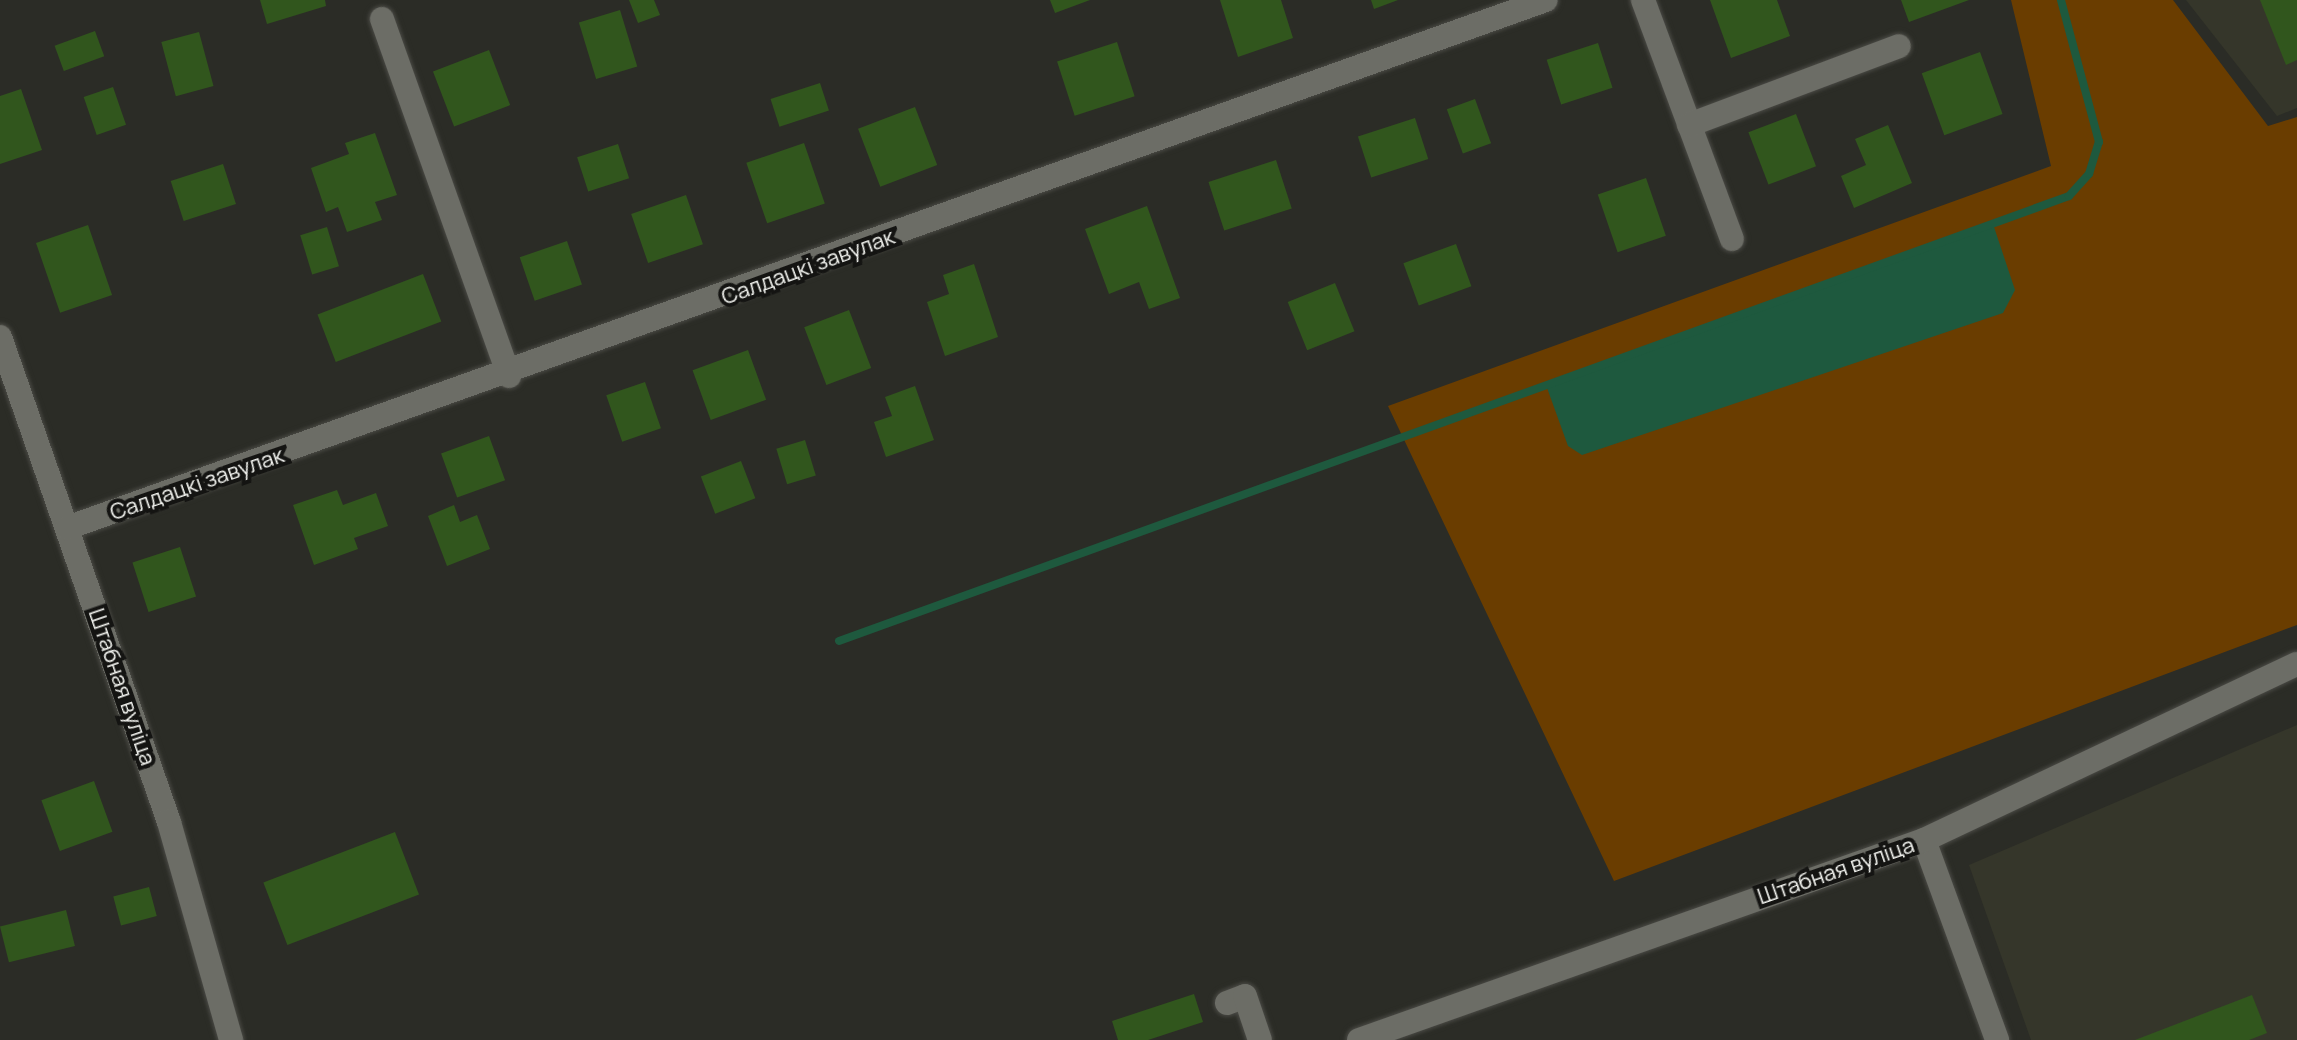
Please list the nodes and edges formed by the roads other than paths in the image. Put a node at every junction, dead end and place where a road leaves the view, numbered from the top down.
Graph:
1 (1546, 0) edge
2 (1643, 0) edge
3 (382, 19) dead end
4 (1899, 46) dead end
5 (1689, 125) junction
6 (1732, 239) dead end
7 (0, 337) edge
8 (509, 376) junction
9 (67, 528) junction
10 (2297, 664) edge
11 (1924, 840) junction
12 (1227, 1003) dead end
13 (231, 1040) edge
14 (1260, 1040) edge
15 (1359, 1040) edge
16 (1997, 1040) edge

1 - 8 street, Салдацкі завулак
2 - 5 street
3 - 8 street
4 - 5 street
5 - 6 street
7 - 9 street, Штабная вуліца
8 - 9 street, Салдацкі завулак
9 - 13 street, Штабная вуліца
10 - 11 street, Штабная вуліца
11 - 15 street, Штабная вуліца
11 - 16 street
12 - 14 street

